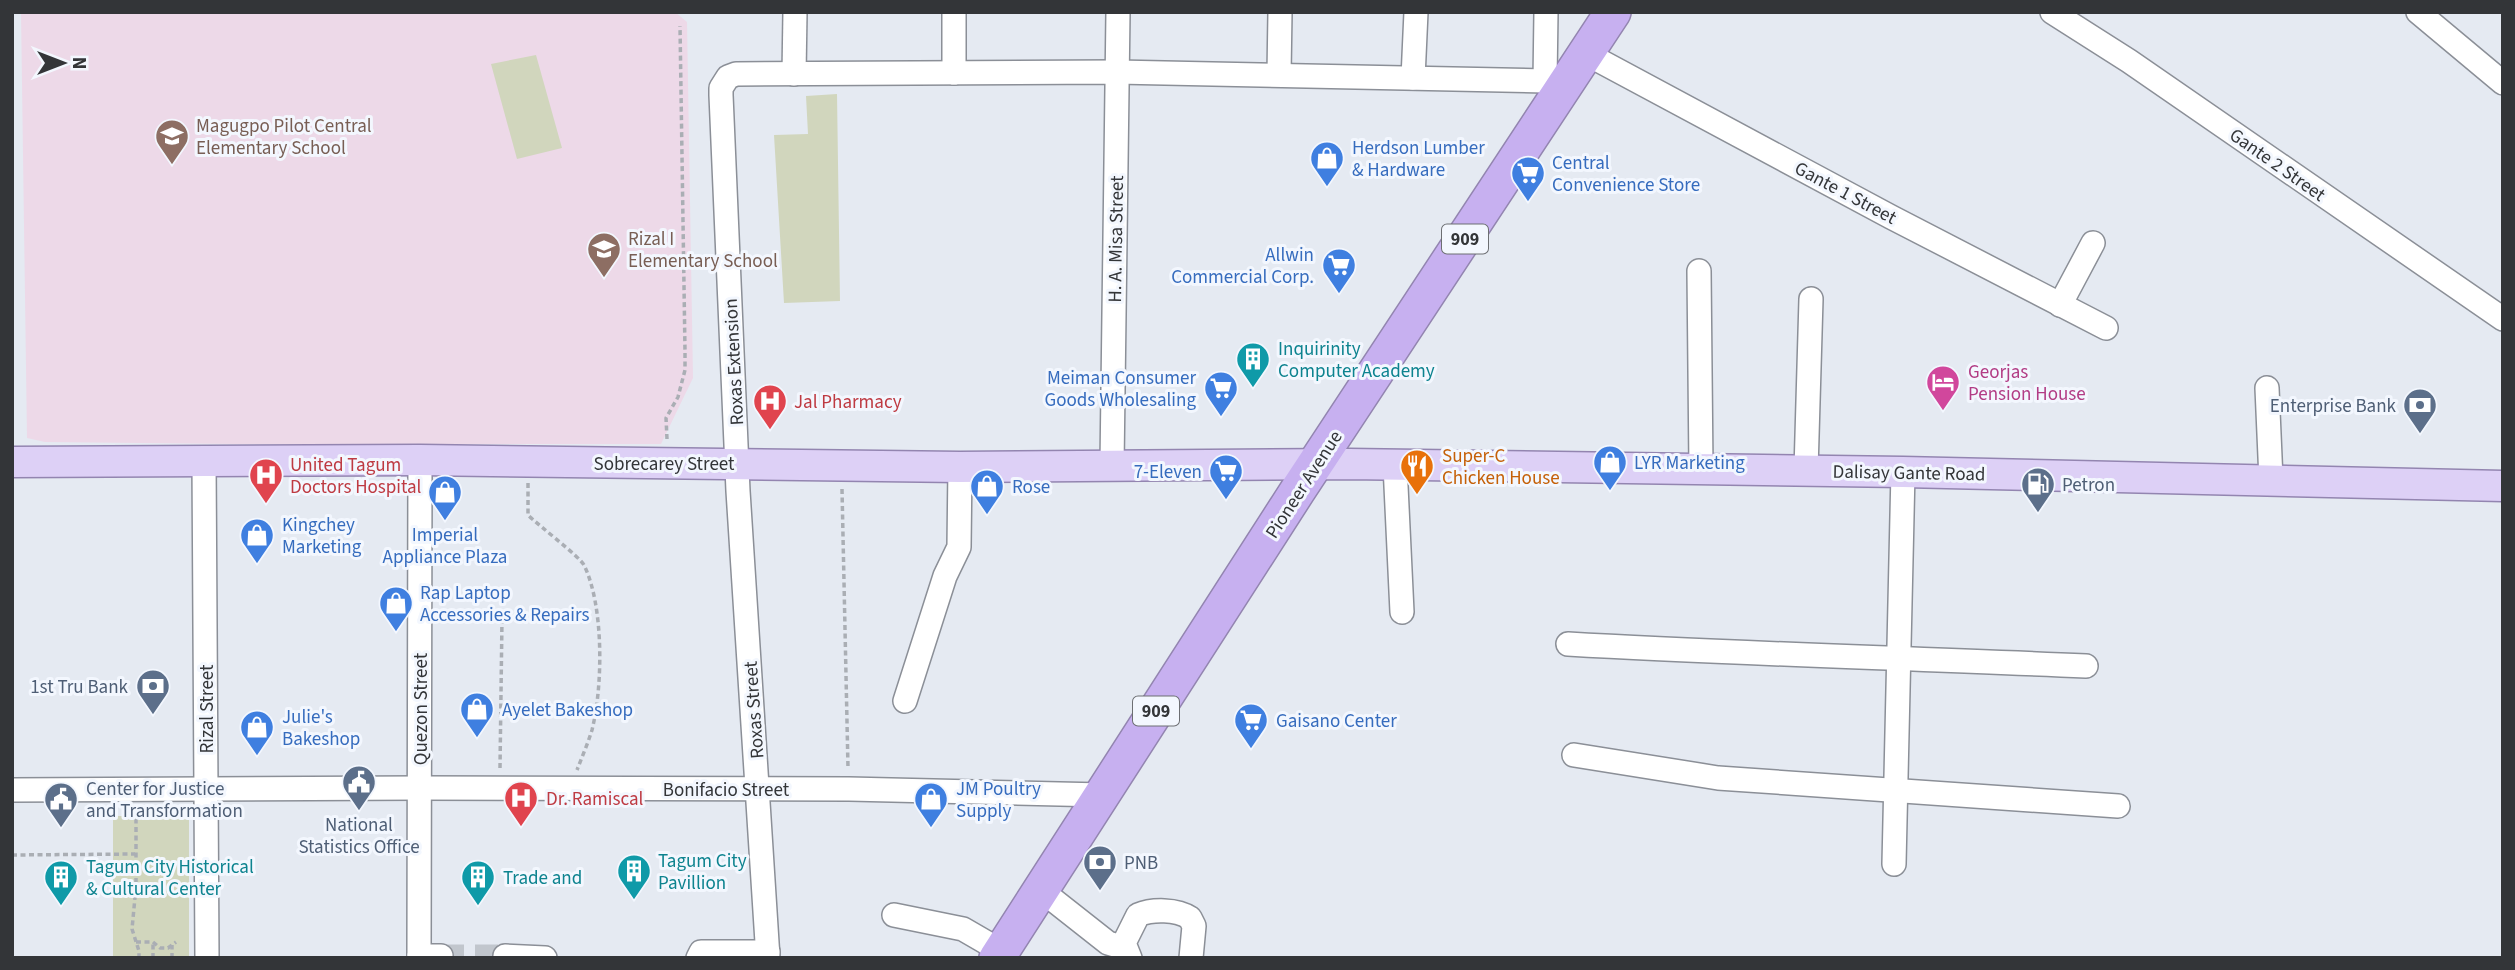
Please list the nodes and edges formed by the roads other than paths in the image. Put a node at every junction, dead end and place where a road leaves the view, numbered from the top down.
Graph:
1 (795, 12) edge
2 (954, 12) edge
3 (1118, 12) edge
4 (1280, 12) edge
5 (1416, 12) edge
6 (1546, 12) edge
7 (1613, 12) edge
8 (2052, 12) edge
9 (2418, 12) edge
10 (1587, 54) junction
11 (1117, 72) junction
12 (954, 73) junction
13 (794, 74) junction
14 (1279, 74) junction
15 (1413, 78) junction
16 (2503, 83) edge
17 (1553, 87) junction
18 (2094, 243) dead end
19 (1699, 271) dead end
20 (1811, 299) dead end
21 (2060, 304) junction
22 (2503, 319) edge
23 (2106, 328) dead end
24 (2267, 388) dead end
25 (204, 459) junction
26 (420, 460) junction
27 (12, 462) edge
28 (738, 463) junction
29 (1112, 465) junction
30 (1316, 465) junction
31 (1395, 465) junction
32 (960, 467) junction
33 (1702, 469) junction
34 (1807, 470) junction
35 (1903, 472) junction
36 (2272, 480) junction
37 (2503, 486) edge
38 (1402, 612) dead end
39 (1568, 644) dead end
40 (1897, 657) junction
41 (2086, 666) dead end
42 (905, 701) dead end
43 (1574, 755) dead end
44 (420, 788) junction
45 (759, 789) junction
46 (12, 790) edge
47 (206, 790) junction
48 (1896, 790) junction
49 (1103, 795) junction
50 (2118, 806) dead end
51 (1894, 864) dead end
52 (1042, 891) junction
53 (894, 915) dead end
54 (1127, 950) edge
55 (768, 955) edge
56 (999, 955) edge
57 (505, 956) dead end
58 (426, 957) edge
59 (207, 958) edge
60 (545, 958) edge
61 (698, 958) edge
62 (1191, 958) edge

1 - 13 street
2 - 12 street
3 - 11 street, H. A. Misa Street
4 - 14 street
5 - 15 street
6 - 17 street
7 - 10 highway, Pioneer Avenue / 909
8 - 22 street, Gante 2 Street
9 - 16 street
10 - 17 highway, Pioneer Avenue / 909
10 - 21 street, Gante 1 Street
11 - 12 street, Roxas Extension
11 - 14 street, Roxas Extension
11 - 29 street, H. A. Misa Street
12 - 13 street, Roxas Extension
13 - 28 street, Roxas Extension
14 - 15 street, Roxas Extension
15 - 17 street, Roxas Extension
17 - 30 highway, Pioneer Avenue / 909
18 - 21 street
19 - 33 street
20 - 34 street
21 - 23 street, Gante 1 Street
24 - 36 street
25 - 26 main road, Sobrecarey Street
25 - 27 main road, Sobrecarey Street
25 - 47 street, Rizal Street
26 - 28 main road, Sobrecarey Street
26 - 44 street, Quezon Street
28 - 32 main road, Sobrecarey Street
28 - 45 street, Roxas Street
29 - 30 main road, Sobrecarey Street
29 - 32 main road, Sobrecarey Street
30 - 31 main road, Dalisay Gante Road
30 - 49 highway, Pioneer Avenue / 909
31 - 33 main road, Dalisay Gante Road
31 - 38 street
32 - 42 street
33 - 34 main road, Dalisay Gante Road
34 - 35 main road, Dalisay Gante Road
35 - 36 main road, Dalisay Gante Road
35 - 40 street
36 - 37 main road, Dalisay Gante Road
39 - 40 street
40 - 41 street
40 - 48 street
43 - 48 street
44 - 45 street, Bonifacio Street
44 - 47 street, Bonifacio Street
44 - 58 street, Quezon Street
45 - 49 street, Bonifacio Street
45 - 55 street, Roxas Street
46 - 47 street, Bonifacio Street
47 - 59 street, Rizal Street
48 - 50 street
48 - 51 street
49 - 52 highway, Pioneer Avenue / 909
52 - 54 street
52 - 56 highway, Pioneer Avenue / 909
53 - 56 street
54 - 62 street
55 - 61 street
57 - 60 street

